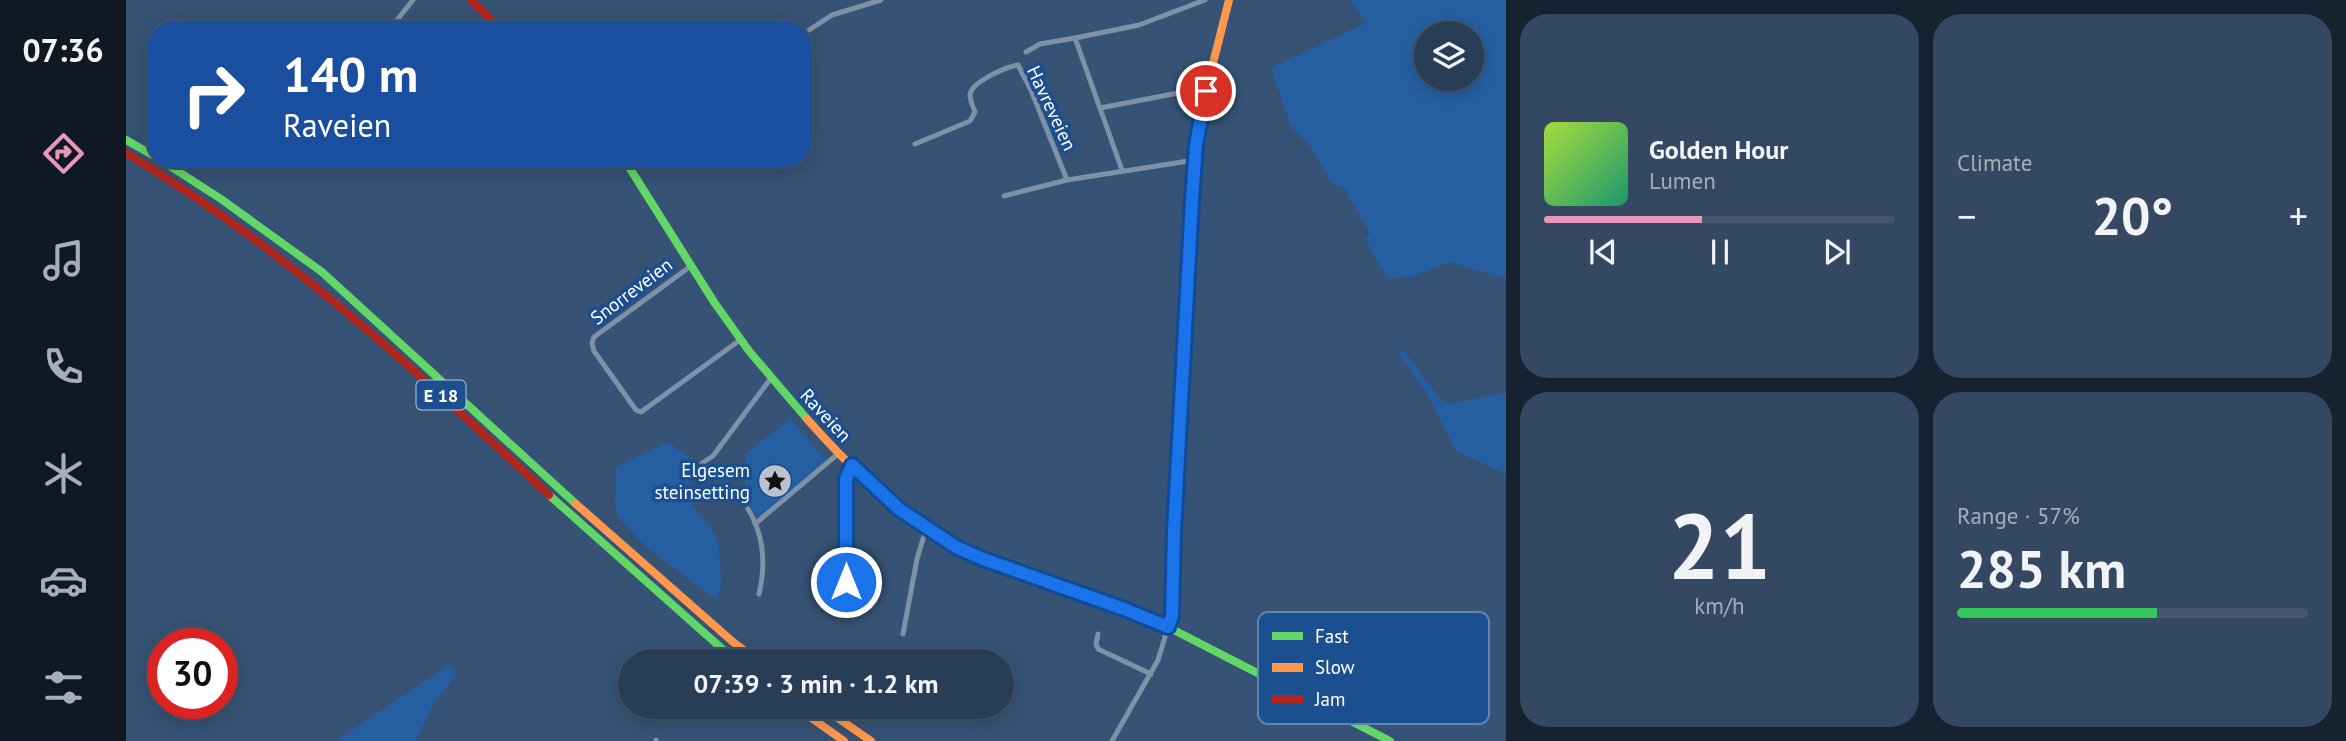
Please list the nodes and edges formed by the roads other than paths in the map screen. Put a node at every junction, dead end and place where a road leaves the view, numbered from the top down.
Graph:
1 (413, 0) edge
2 (471, 0) edge
3 (881, 0) edge
4 (1205, 0) edge
5 (1229, 0) edge
6 (396, 21) edge
7 (493, 21) edge
8 (812, 28) edge
9 (1075, 38) junction
10 (1026, 52) dead end
11 (1206, 91) junction
12 (1100, 108) junction
13 (126, 140) edge
14 (915, 144) dead end
15 (147, 152) edge
16 (126, 153) edge
17 (1195, 160) junction
18 (147, 166) edge
19 (150, 168) edge
20 (173, 168) edge
21 (630, 168) edge
22 (1122, 170) junction
23 (1067, 180) junction
24 (1004, 196) dead end
25 (691, 266) junction
26 (740, 340) junction
27 (771, 378) junction
28 (839, 453) junction
29 (702, 463) dead end
30 (852, 465) junction
31 (748, 509) dead end
32 (755, 524) junction
33 (926, 529) junction
34 (846, 585) dead end
35 (759, 594) dead end
36 (1168, 627) junction
37 (903, 634) dead end
38 (1098, 634) dead end
39 (722, 649) edge
40 (742, 649) edge
41 (1258, 673) edge
42 (1151, 674) junction
43 (813, 719) edge
44 (839, 719) edge
45 (1357, 724) edge
46 (844, 741) edge
47 (871, 741) edge
48 (1112, 741) edge
49 (1390, 741) edge

1 - 6 street
2 - 7 main road
3 - 8 street
4 - 9 street
5 - 11 main road
9 - 10 street
9 - 12 street
11 - 12 street
11 - 17 main road
12 - 22 street
13 - 15 main road, E 18
14 - 23 street, Havreveien
16 - 18 main road, E 18
17 - 22 street
17 - 36 main road
19 - 39 main road, E 18
20 - 40 main road, E 18
21 - 25 main road, Raveien
22 - 23 street
23 - 24 street
25 - 26 main road, Raveien
25 - 26 street, Snorreveien
26 - 27 main road, Raveien
27 - 28 main road, Raveien
27 - 29 street
28 - 30 main road, Raveien
28 - 32 street
30 - 33 main road, Raveien
30 - 34 street
31 - 32 street
32 - 35 street
33 - 36 main road, Raveien
33 - 37 street
36 - 41 main road, Raveien
36 - 42 street
38 - 42 street
42 - 48 street
43 - 46 main road
44 - 47 main road
45 - 49 main road, Raveien

